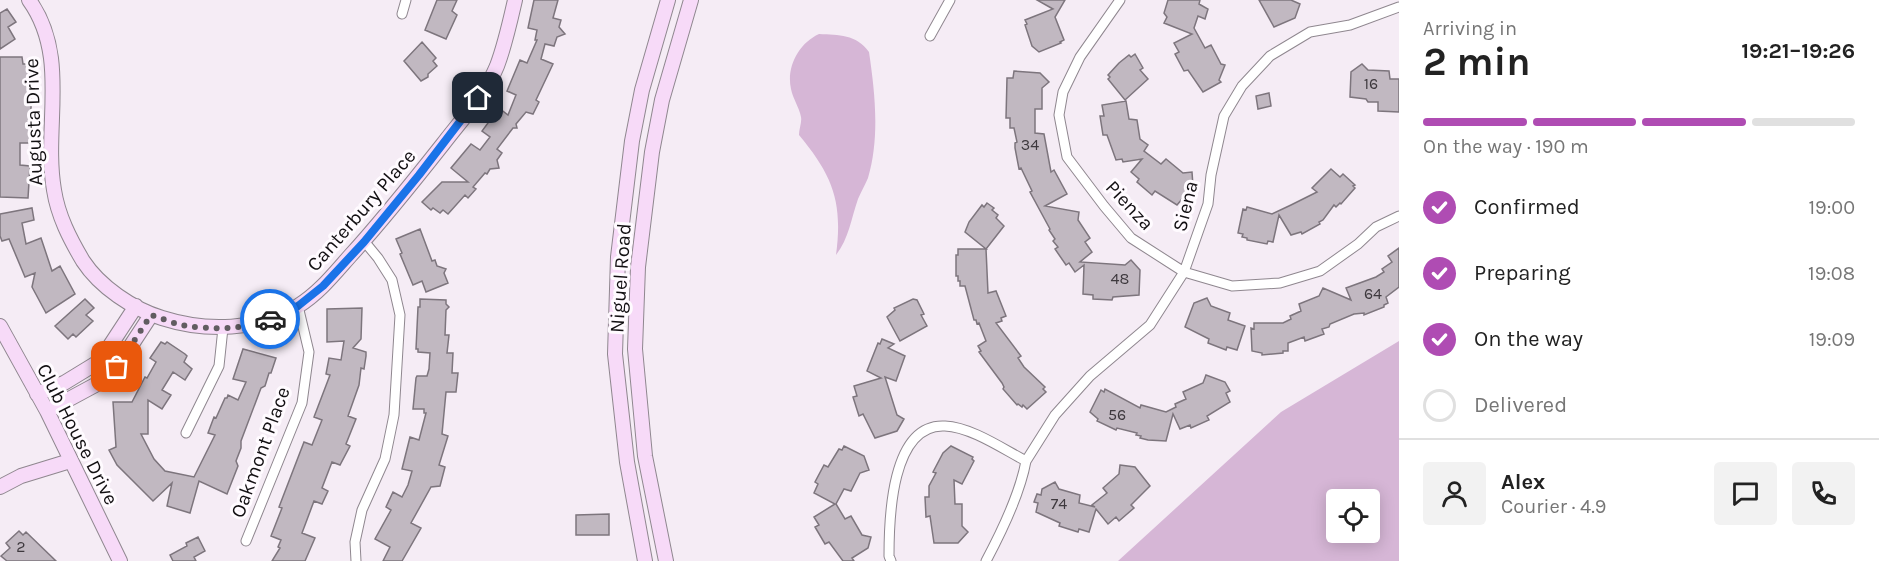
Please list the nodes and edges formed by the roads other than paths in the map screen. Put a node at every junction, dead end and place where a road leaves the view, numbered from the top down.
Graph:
1 (30, 0) edge
2 (406, 0) edge
3 (515, 0) edge
4 (668, 0) edge
5 (691, 0) edge
6 (950, 0) edge
7 (1120, 0) edge
8 (1399, 7) edge
9 (402, 14) dead end
10 (930, 36) dead end
11 (1399, 216) edge
12 (364, 242) junction
13 (1184, 272) junction
14 (136, 306) junction
15 (298, 306) junction
16 (151, 315) junction
17 (0, 326) edge
18 (223, 328) junction
19 (38, 394) junction
20 (47, 411) junction
21 (186, 433) dead end
22 (70, 461) junction
23 (1026, 461) junction
24 (0, 487) edge
25 (246, 541) dead end
26 (120, 561) edge
27 (356, 561) edge
28 (645, 561) edge
29 (666, 561) edge
30 (891, 561) edge
31 (986, 561) edge

1 - 14 street, Augusta Drive
2 - 9 street
3 - 12 street, Canterbury Place
4 - 28 street, Niguel Road
5 - 29 street, Niguel Road
6 - 10 street
7 - 13 street, Pienza
8 - 13 street, Siena
11 - 13 street, Pienza
12 - 15 street, Canterbury Place
12 - 27 street
13 - 23 street, Siena
14 - 16 street, Augusta Drive
14 - 19 street
15 - 18 street, Canterbury Place
15 - 25 street, Oakmont Place
16 - 18 street, Canterbury Place
16 - 20 street
17 - 19 street, Club House Drive
18 - 21 street
19 - 20 street, Club House Drive
20 - 22 street, Club House Drive
22 - 24 street
22 - 26 street, Club House Drive
23 - 30 street
23 - 31 street, Siena

